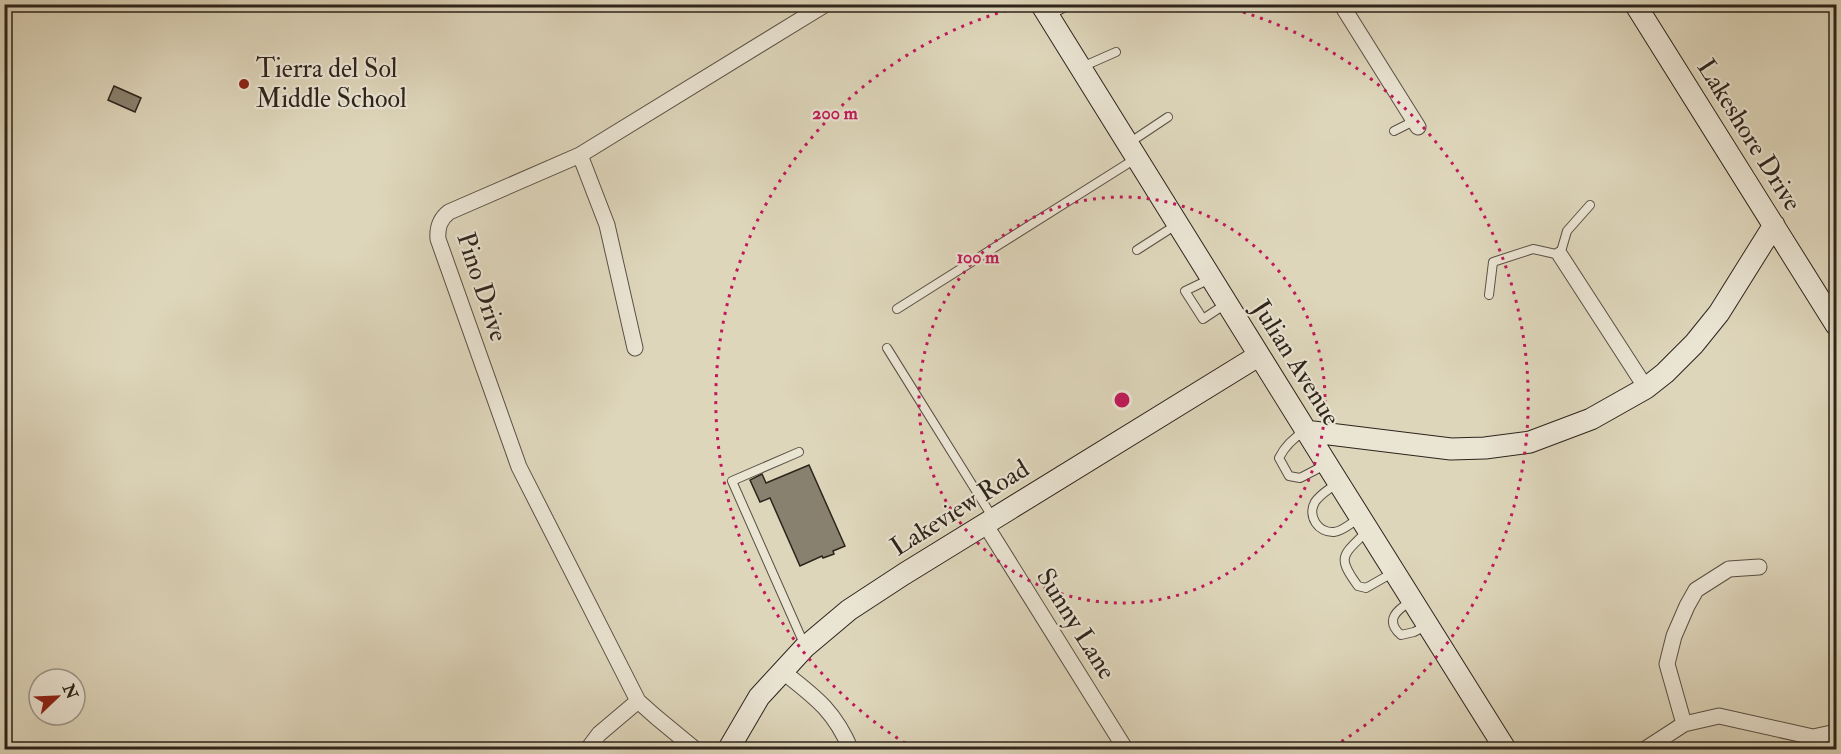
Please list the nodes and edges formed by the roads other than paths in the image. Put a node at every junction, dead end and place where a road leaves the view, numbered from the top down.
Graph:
1 (826, 4) edge
2 (1071, 4) edge
3 (1341, 4) edge
4 (1635, 4) edge
5 (1045, 10) edge
6 (1116, 52) dead end
7 (1081, 68) junction
8 (1168, 117) dead end
9 (1416, 124) joint
10 (1394, 132) dead end
11 (1132, 151) junction
12 (580, 155) junction
13 (1590, 205) dead end
14 (1178, 224) junction
15 (1774, 225) junction
16 (1137, 250) dead end
17 (1560, 255) junction
18 (1211, 278) junction
19 (1489, 295) dead end
20 (1227, 303) junction
21 (897, 309) dead end
22 (1836, 322) edge
23 (635, 348) dead end
24 (887, 348) dead end
25 (1258, 356) junction
26 (1646, 388) junction
27 (1305, 431) junction
28 (799, 452) dead end
29 (1327, 464) junction
30 (1338, 482) junction
31 (990, 522) junction
32 (1365, 523) junction
33 (1759, 567) dead end
34 (1395, 572) junction
35 (1412, 600) junction
36 (1427, 625) junction
37 (805, 647) junction
38 (782, 671) junction
39 (638, 701) junction
40 (1684, 724) junction
41 (1836, 732) edge
42 (1502, 748) edge
43 (587, 750) edge
44 (696, 750) edge
45 (728, 750) edge
46 (851, 750) edge
47 (1126, 750) edge
48 (1644, 750) edge

1 - 12 street, Pino Drive
2 - 5 lane
3 - 9 street
4 - 15 street, Lakeshore Drive
5 - 7 street, Julian Avenue
6 - 7 lane
7 - 11 street, Julian Avenue
8 - 11 lane
9 - 10 lane
11 - 14 street, Julian Avenue
11 - 21 lane
12 - 23 street
12 - 39 street, Pino Drive
13 - 17 lane
14 - 16 lane
14 - 18 street, Julian Avenue
15 - 22 street, Lakeshore Drive
15 - 26 street
17 - 19 lane
17 - 26 street
18 - 20 street, Julian Avenue
18 - 20 lane
20 - 25 street, Julian Avenue
24 - 31 lane
25 - 27 street, Julian Avenue
25 - 31 street, Lakeview Road
26 - 27 street
27 - 29 street, Julian Avenue
27 - 29 lane
28 - 37 lane
29 - 30 street, Julian Avenue
30 - 32 street, Julian Avenue
30 - 32 lane
31 - 37 street, Lakeview Road
31 - 47 street, Sunny Lane
32 - 34 street, Julian Avenue
32 - 34 lane
33 - 40 street
34 - 35 street, Julian Avenue
35 - 36 street, Julian Avenue
35 - 36 lane
36 - 42 street, Julian Avenue
37 - 38 street, Lakeview Road
38 - 45 street, Lakeview Road
38 - 46 street
39 - 43 street
39 - 44 street, Pino Drive
40 - 41 street
40 - 48 street

